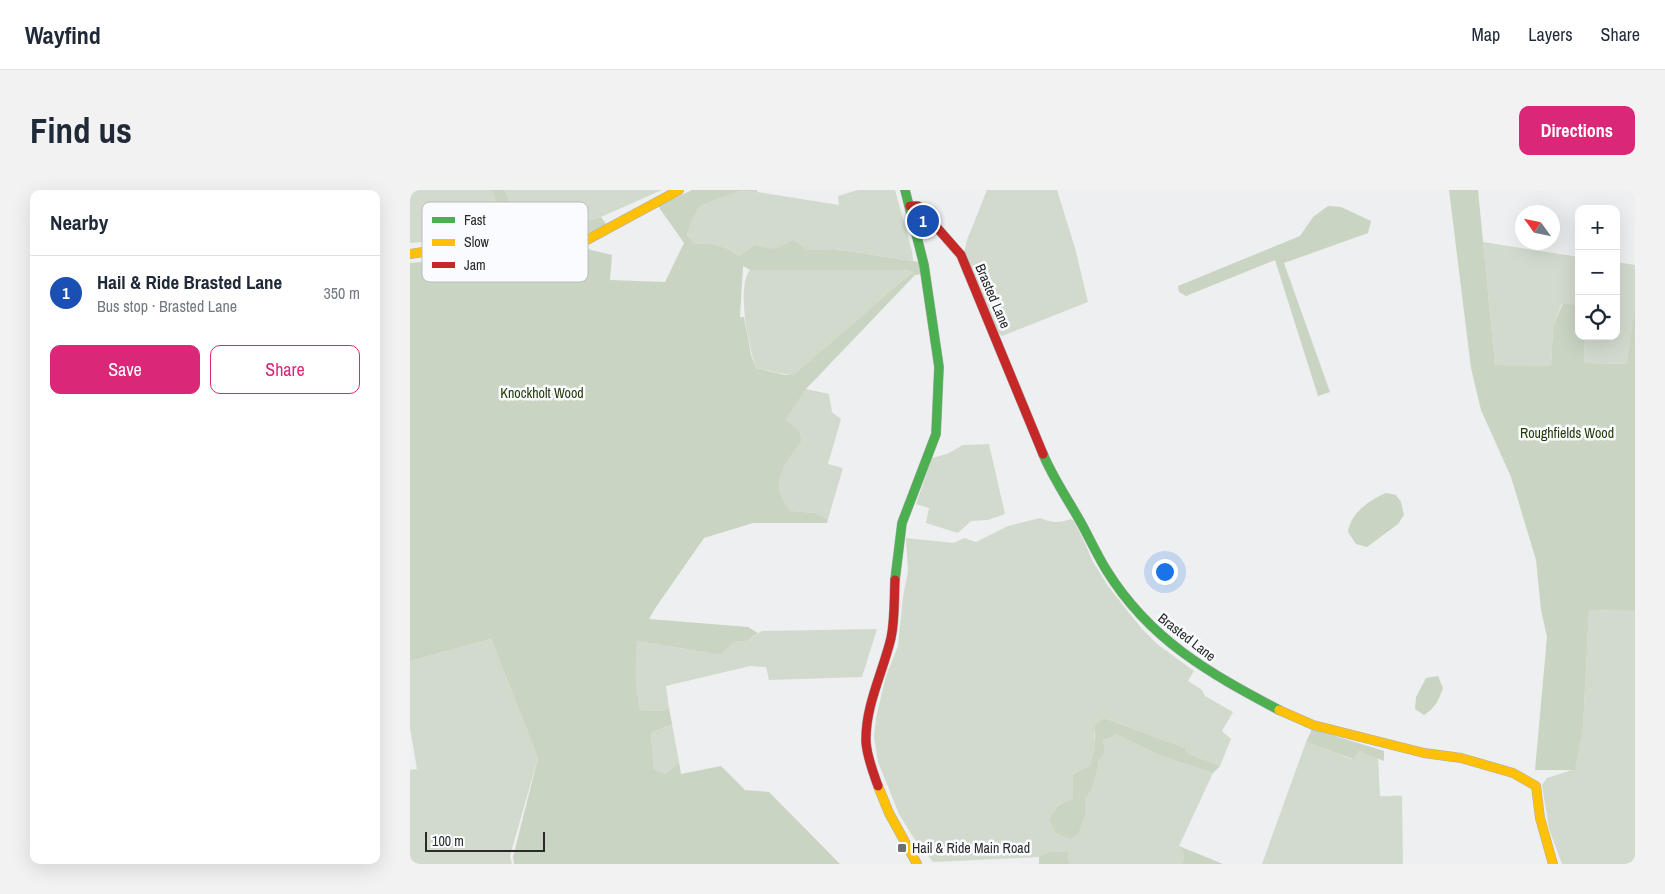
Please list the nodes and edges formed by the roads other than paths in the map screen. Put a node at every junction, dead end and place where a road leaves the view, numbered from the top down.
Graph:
1 (679, 190) edge
2 (905, 190) edge
3 (910, 206) junction
4 (588, 239) edge
5 (917, 864) edge
6 (1553, 864) edge

1 - 4 street
2 - 3 street
3 - 5 street
3 - 6 street, Brasted Lane

